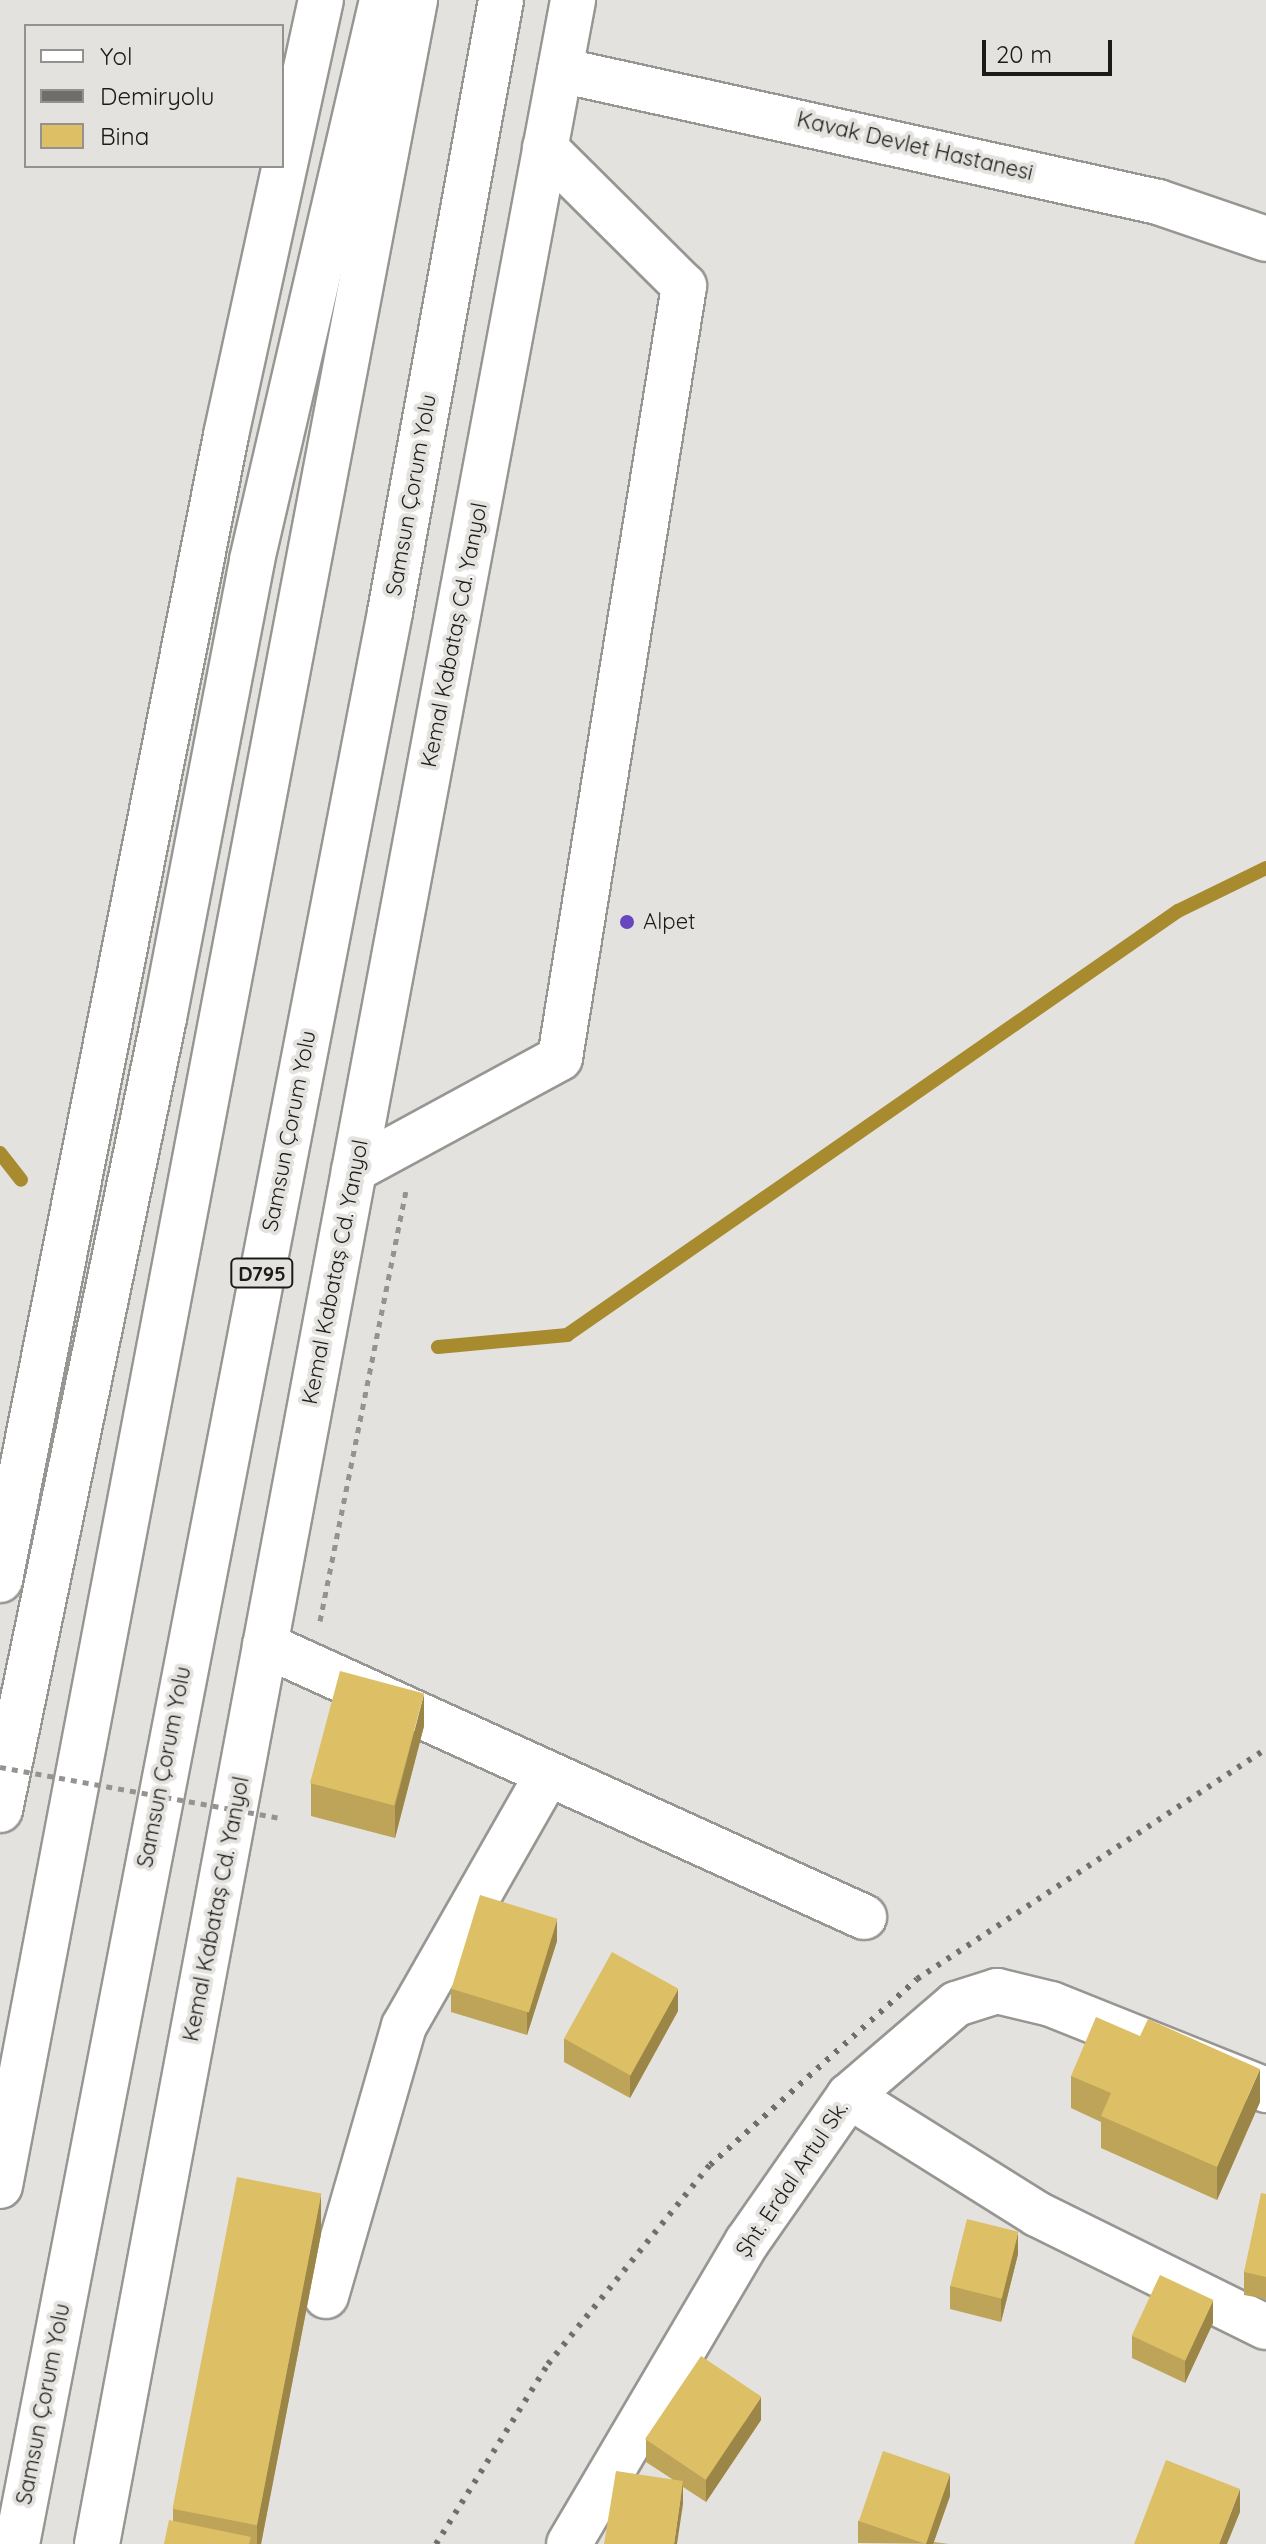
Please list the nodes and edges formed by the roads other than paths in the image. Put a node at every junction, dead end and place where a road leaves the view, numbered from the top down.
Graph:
1 (321, 0) edge
2 (382, 0) edge
3 (415, 0) edge
4 (501, 0) edge
5 (573, 0) edge
6 (560, 70) junction
7 (545, 148) junction
8 (1266, 239) edge
9 (354, 1170) junction
10 (1, 1566) edge
11 (265, 1645) junction
12 (548, 1774) junction
13 (0, 1810) edge
14 (864, 1917) dead end
15 (1266, 2090) edge
16 (849, 2096) junction
17 (0, 2186) edge
18 (326, 2296) dead end
19 (1266, 2327) edge
20 (17, 2544) edge
21 (97, 2544) edge
22 (569, 2544) edge

1 - 10 main road
2 - 13 main road
3 - 17 main road
4 - 20 main road, Samsun Çorum Yolu / D795
5 - 6 main road, Kemal Kabataş Cd. Yanyol
6 - 7 main road, Kemal Kabataş Cd. Yanyol
6 - 8 main road, Kavak Devlet Hastanesi
7 - 9 main road, Kemal Kabataş Cd. Yanyol
7 - 9 main road
9 - 11 main road, Kemal Kabataş Cd. Yanyol
11 - 12 main road
11 - 21 main road, Kemal Kabataş Cd. Yanyol
12 - 14 main road
12 - 18 main road
15 - 16 main road, Şht. Erdal Artul Sk.
16 - 19 main road
16 - 22 main road, Şht. Erdal Artul Sk.

